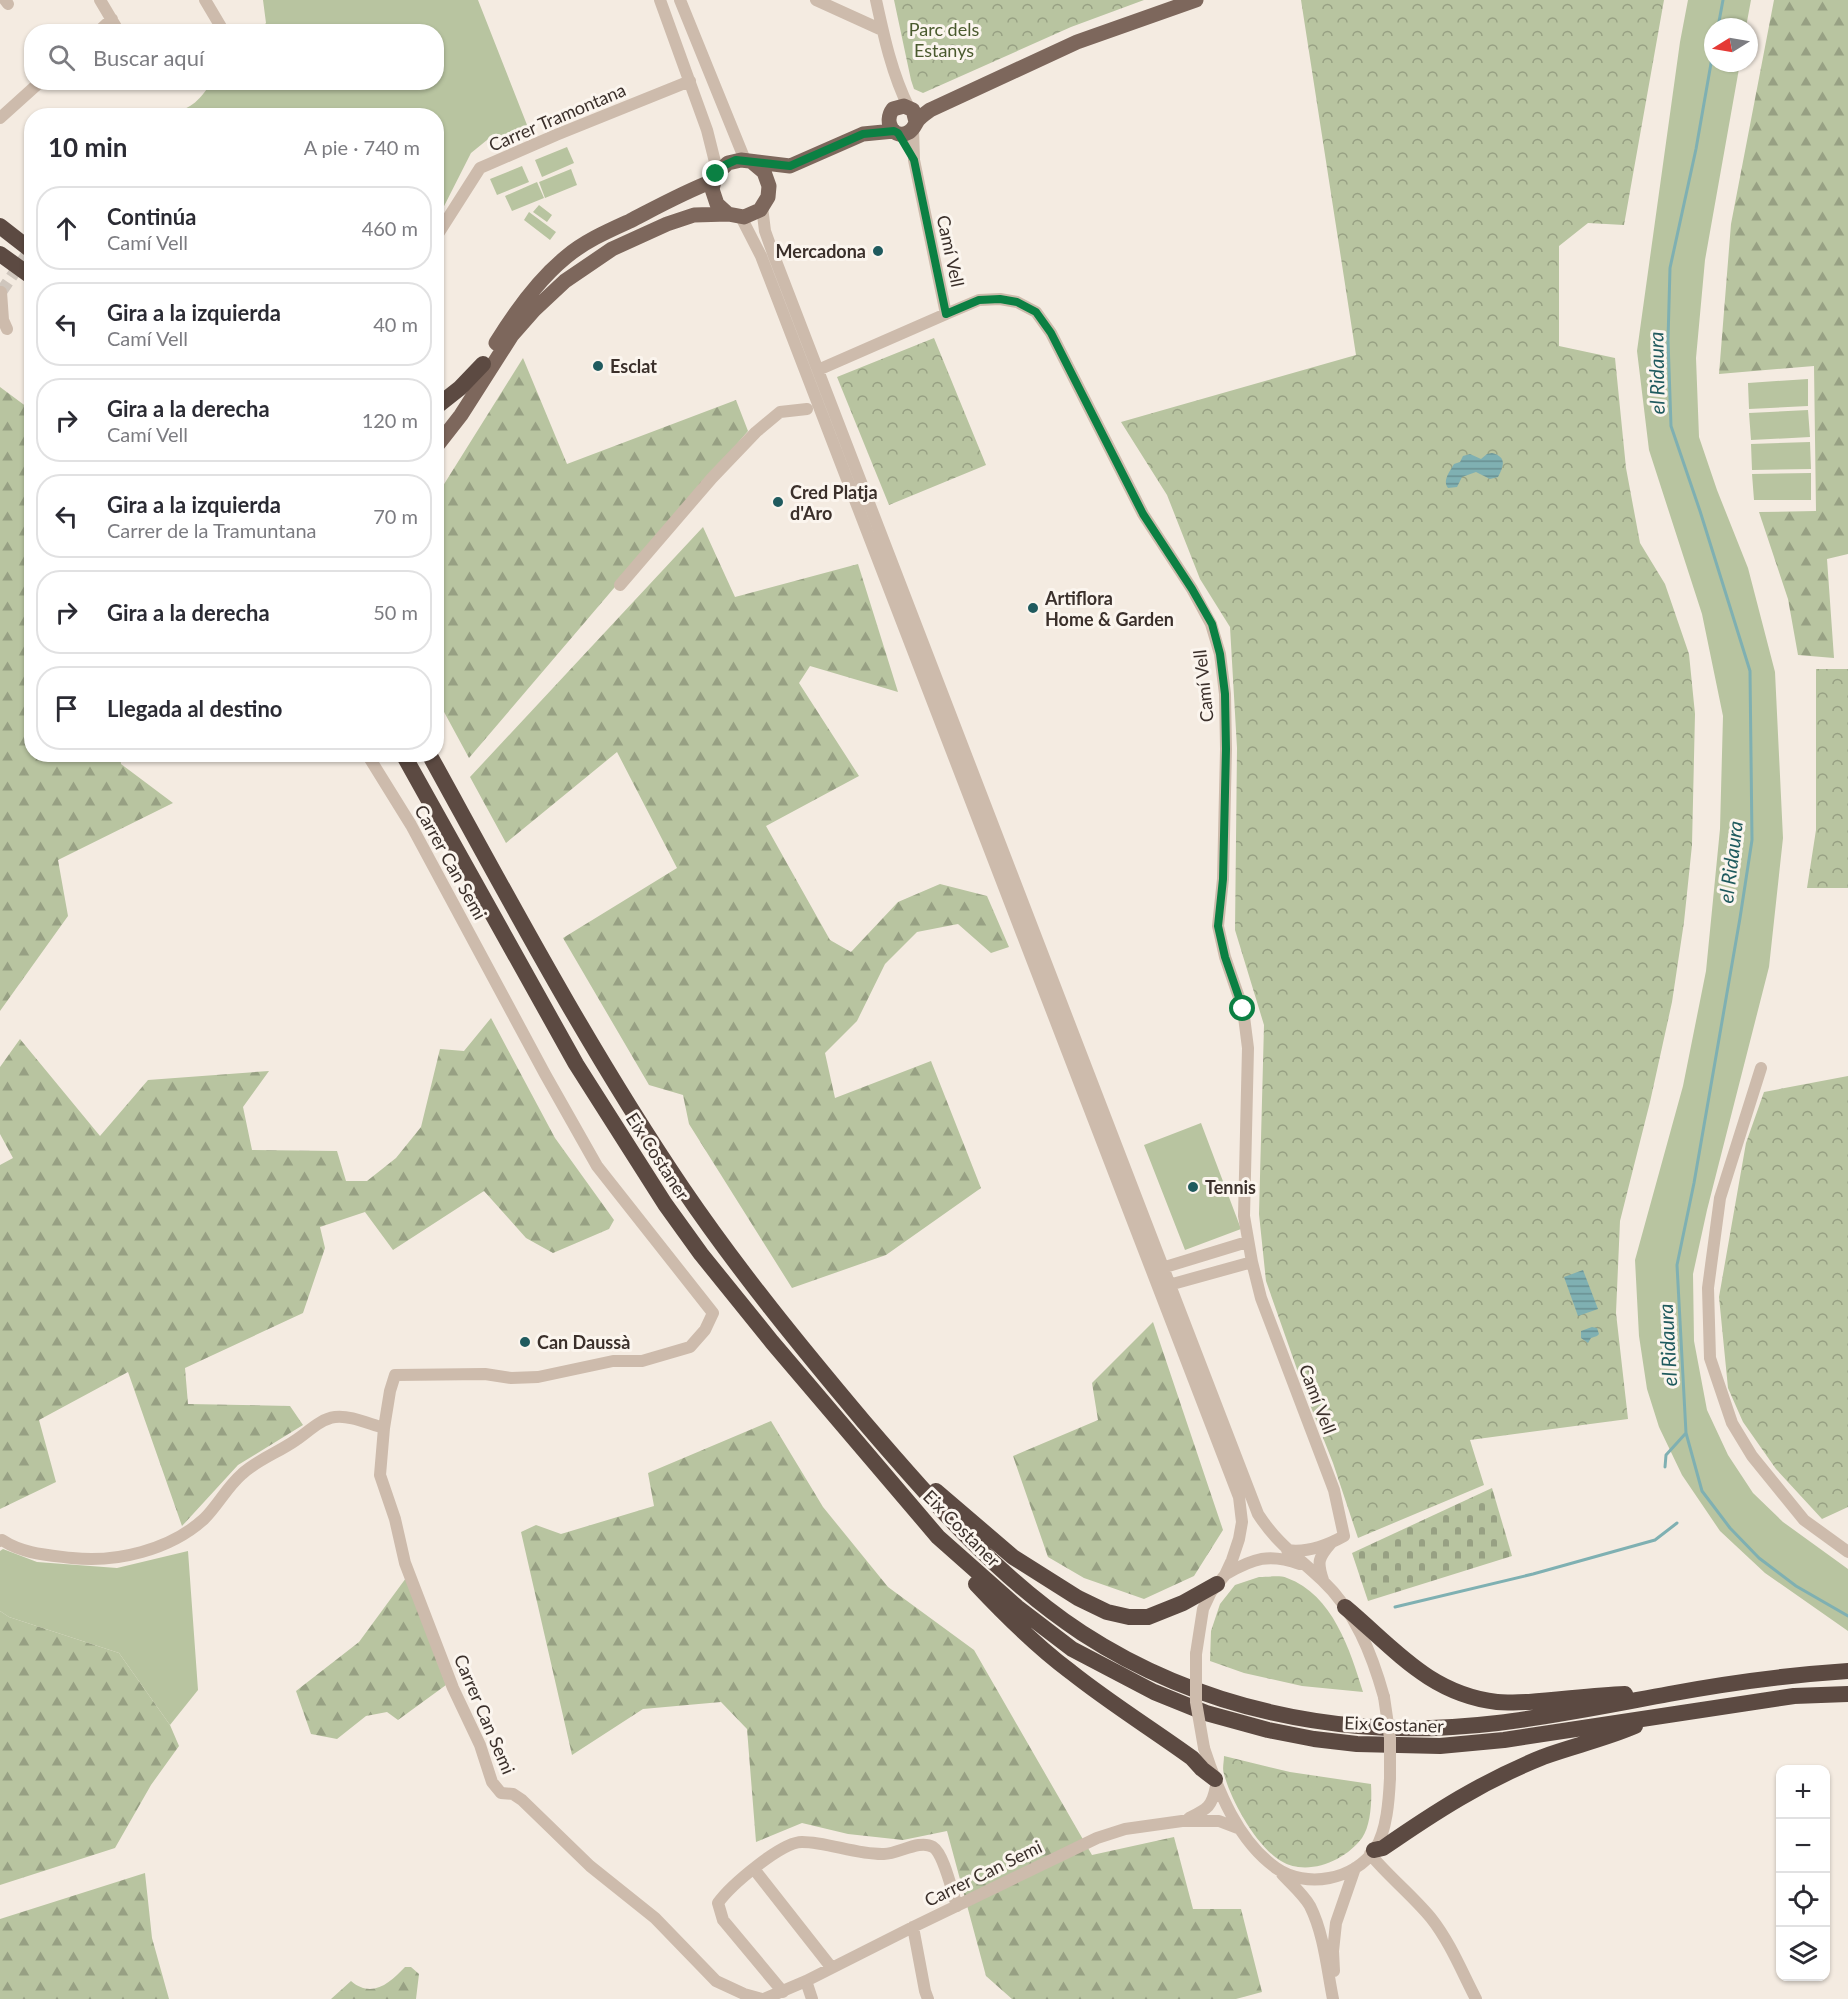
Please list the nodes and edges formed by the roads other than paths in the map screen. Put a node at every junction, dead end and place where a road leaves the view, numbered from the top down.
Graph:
1 (100, 0) edge
2 (205, 0) edge
3 (660, 0) edge
4 (680, 0) edge
5 (816, 0) edge
6 (876, 0) edge
7 (1196, 0) edge
8 (112, 19) junction
9 (107, 24) edge
10 (115, 24) edge
11 (219, 24) edge
12 (882, 30) junction
13 (690, 81) junction
14 (31, 90) edge
15 (0, 118) edge
16 (904, 119) junction
17 (748, 161) junction
18 (790, 166) junction
19 (715, 178) junction
20 (765, 200) junction
21 (735, 216) junction
22 (444, 224) edge
23 (0, 226) edge
24 (24, 240) edge
25 (24, 245) edge
26 (0, 254) edge
27 (0, 264) edge
28 (24, 271) edge
29 (24, 280) edge
30 (0, 292) edge
31 (946, 314) junction
32 (7, 329) dead end
33 (483, 364) junction
34 (818, 370) junction
35 (444, 401) edge
36 (807, 409) dead end
37 (461, 415) junction
38 (444, 437) edge
39 (620, 585) dead end
40 (372, 762) edge
41 (407, 762) edge
42 (433, 762) edge
43 (1761, 1068) dead end
44 (1247, 1242) junction
45 (1252, 1262) junction
46 (1162, 1268) junction
47 (1169, 1285) junction
48 (384, 1428) junction
49 (914, 1480) junction
50 (938, 1537) junction
51 (0, 1541) edge
52 (1331, 1543) junction
53 (1287, 1550) junction
54 (1848, 1552) edge
55 (1304, 1565) junction
56 (1221, 1579) junction
57 (1324, 1581) junction
58 (1345, 1607) junction
59 (1848, 1671) edge
60 (1671, 1694) junction
61 (1848, 1694) edge
62 (1654, 1718) junction
63 (1215, 1782) junction
64 (1182, 1821) junction
65 (1240, 1829) junction
66 (1372, 1852) junction
67 (1356, 1868) junction
68 (754, 1869) junction
69 (1277, 1869) junction
70 (1416, 1901) junction
71 (957, 1906) junction
72 (913, 1927) junction
73 (831, 1967) junction
74 (806, 1981) junction
75 (783, 1992) junction
76 (763, 1999) edge
77 (812, 1999) edge
78 (928, 1999) edge
79 (1334, 1999) edge
80 (1476, 1999) edge

1 - 8 street
2 - 11 street
3 - 13 street
4 - 17 street
5 - 12 street
6 - 12 street
7 - 16 main road
8 - 9 street
8 - 10 street
12 - 16 street
13 - 19 street
13 - 22 street, Carrer Tramontana
14 - 15 street
16 - 18 main road
16 - 31 street, Camí Vell
17 - 18 main road
17 - 19 main road
17 - 20 main road
18 - 20 main road
19 - 21 main road
19 - 33 main road
20 - 21 main road
20 - 34 street
21 - 37 main road
21 - 56 street
23 - 24 highway
23 - 25 highway
26 - 28 highway
27 - 29 highway
30 - 32 street
31 - 34 street
31 - 44 street, Camí Vell
33 - 35 highway
33 - 37 main road
34 - 46 street
36 - 39 street
37 - 38 main road
40 - 48 street, Carrer Can Semi
41 - 50 highway, Eix Costaner
42 - 49 highway, Eix Costaner
43 - 54 street
44 - 45 street, Camí Vell
44 - 46 street
45 - 47 street
45 - 52 street, Camí Vell
46 - 47 street
47 - 53 street
48 - 51 street
48 - 76 street, Carrer Can Semi
49 - 56 highway
49 - 60 highway, Eix Costaner
50 - 62 highway, Eix Costaner
50 - 63 highway
52 - 53 street
52 - 57 street, Camí Vell
53 - 55 street
55 - 56 street
55 - 57 street
56 - 63 street, bridge
57 - 58 street
58 - 60 highway
58 - 66 street, bridge
59 - 60 highway, Eix Costaner
61 - 62 highway, Eix Costaner
62 - 66 highway
63 - 64 street, Carrer Can Semi
63 - 65 street
64 - 65 street, Carrer Can Semi
64 - 71 street, Carrer Can Semi
65 - 69 street
66 - 67 street
66 - 70 street
67 - 69 street
67 - 70 street
67 - 79 street
68 - 71 street
68 - 73 street
68 - 75 street
69 - 79 street
70 - 80 street
71 - 72 street, Carrer Can Semi
72 - 73 street, Carrer Can Semi
72 - 78 street
73 - 74 street, Carrer Can Semi
74 - 75 street, Carrer Can Semi
74 - 77 street
75 - 76 street, Carrer Can Semi

